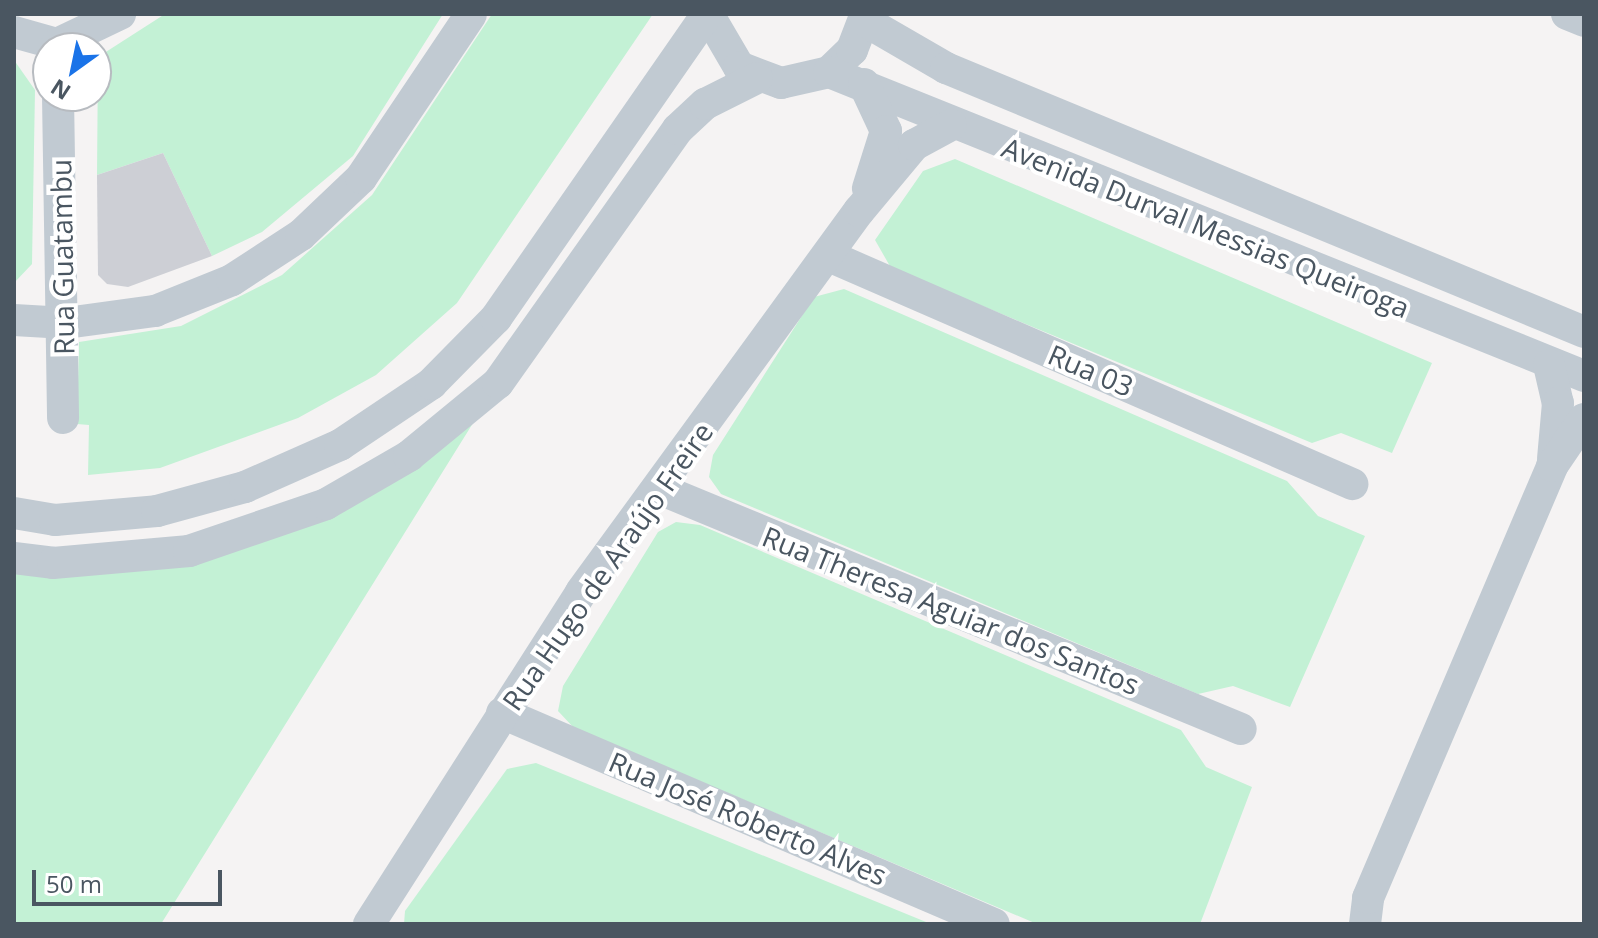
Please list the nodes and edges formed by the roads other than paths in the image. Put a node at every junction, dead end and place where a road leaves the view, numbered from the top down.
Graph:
1 (120, 14) edge
2 (471, 14) edge
3 (707, 14) edge
4 (1567, 14) edge
5 (865, 18) edge
6 (1584, 21) edge
7 (85, 32) edge
8 (829, 72) junction
9 (757, 78) junction
10 (864, 84) junction
11 (59, 112) edge
12 (951, 125) junction
13 (859, 211) junction
14 (829, 256) junction
15 (14, 320) edge
16 (66, 323) junction
17 (1584, 332) edge
18 (1549, 365) junction
19 (1584, 376) edge
20 (63, 418) dead end
21 (1584, 419) edge
22 (1552, 466) junction
23 (1352, 484) dead end
24 (662, 490) junction
25 (14, 513) edge
26 (14, 558) edge
27 (502, 713) junction
28 (1241, 729) dead end
29 (369, 924) edge
30 (994, 924) edge
31 (1365, 924) edge

1 - 7 street
2 - 16 street
3 - 9 street
3 - 25 street
4 - 6 street
5 - 8 street
5 - 17 street, Avenida Durval Messias Queiroga
8 - 9 street
8 - 10 street, Avenida Durval Messias Queiroga
9 - 26 street
10 - 12 street, Avenida Durval Messias Queiroga
10 - 13 street
11 - 16 street, Rua Guatambu
12 - 13 street
12 - 18 street, Avenida Durval Messias Queiroga
13 - 14 street, Rua Hugo de Araújo Freire
14 - 23 street, Rua 03
14 - 24 street, Rua Hugo de Araújo Freire
15 - 16 street
16 - 20 street, Rua Guatambu
18 - 19 street, Avenida Durval Messias Queiroga
18 - 22 street
21 - 22 street
22 - 31 street
24 - 27 street, Rua Hugo de Araújo Freire
24 - 28 street, Rua Theresa Aguiar dos Santos
27 - 29 street, Rua Hugo de Araújo Freire
27 - 30 street, Rua José Roberto Alves

